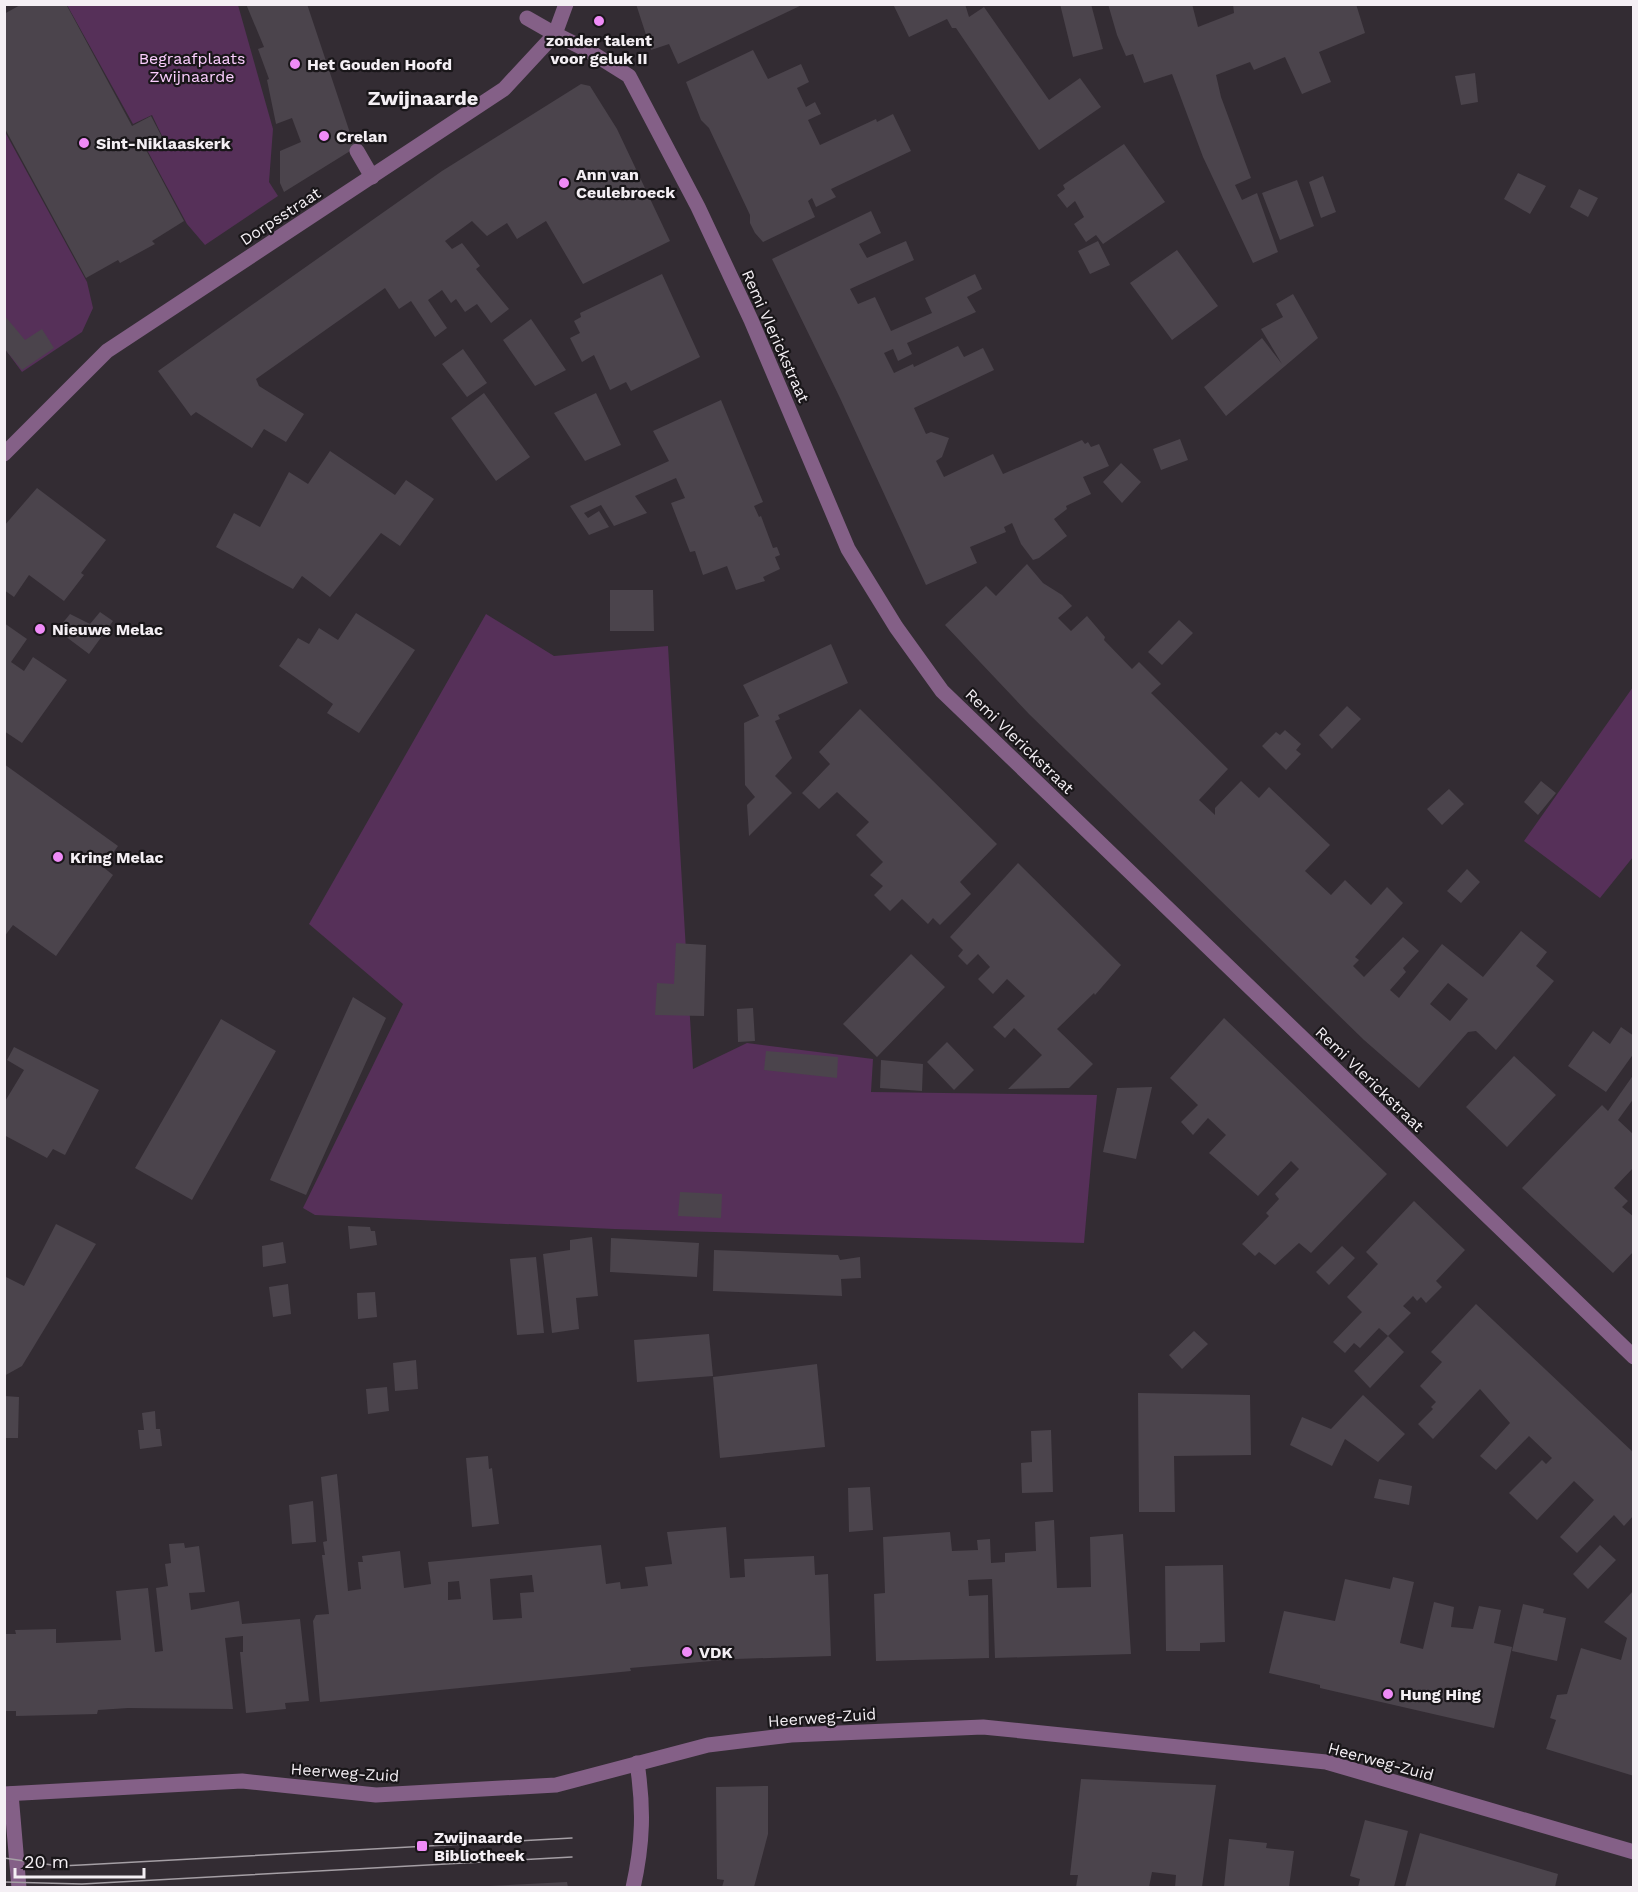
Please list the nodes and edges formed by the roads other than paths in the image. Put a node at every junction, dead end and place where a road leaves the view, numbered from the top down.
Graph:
1 (566, 4) edge
2 (527, 18) dead end
3 (555, 34) junction
4 (357, 151) dead end
5 (372, 177) junction
6 (4, 454) edge
7 (1634, 1357) edge
8 (637, 1763) junction
9 (8, 1794) edge
10 (1634, 1852) edge
11 (19, 1887) edge
12 (633, 1887) edge

1 - 3 street, Dorpsstraat
2 - 3 street, Remi Vlerickstraat
3 - 5 street, Dorpsstraat
3 - 7 street, Remi Vlerickstraat
4 - 5 street
5 - 6 street, Dorpsstraat
8 - 9 street, Heerweg-Zuid
8 - 10 street, Heerweg-Zuid
8 - 12 street
9 - 11 street

